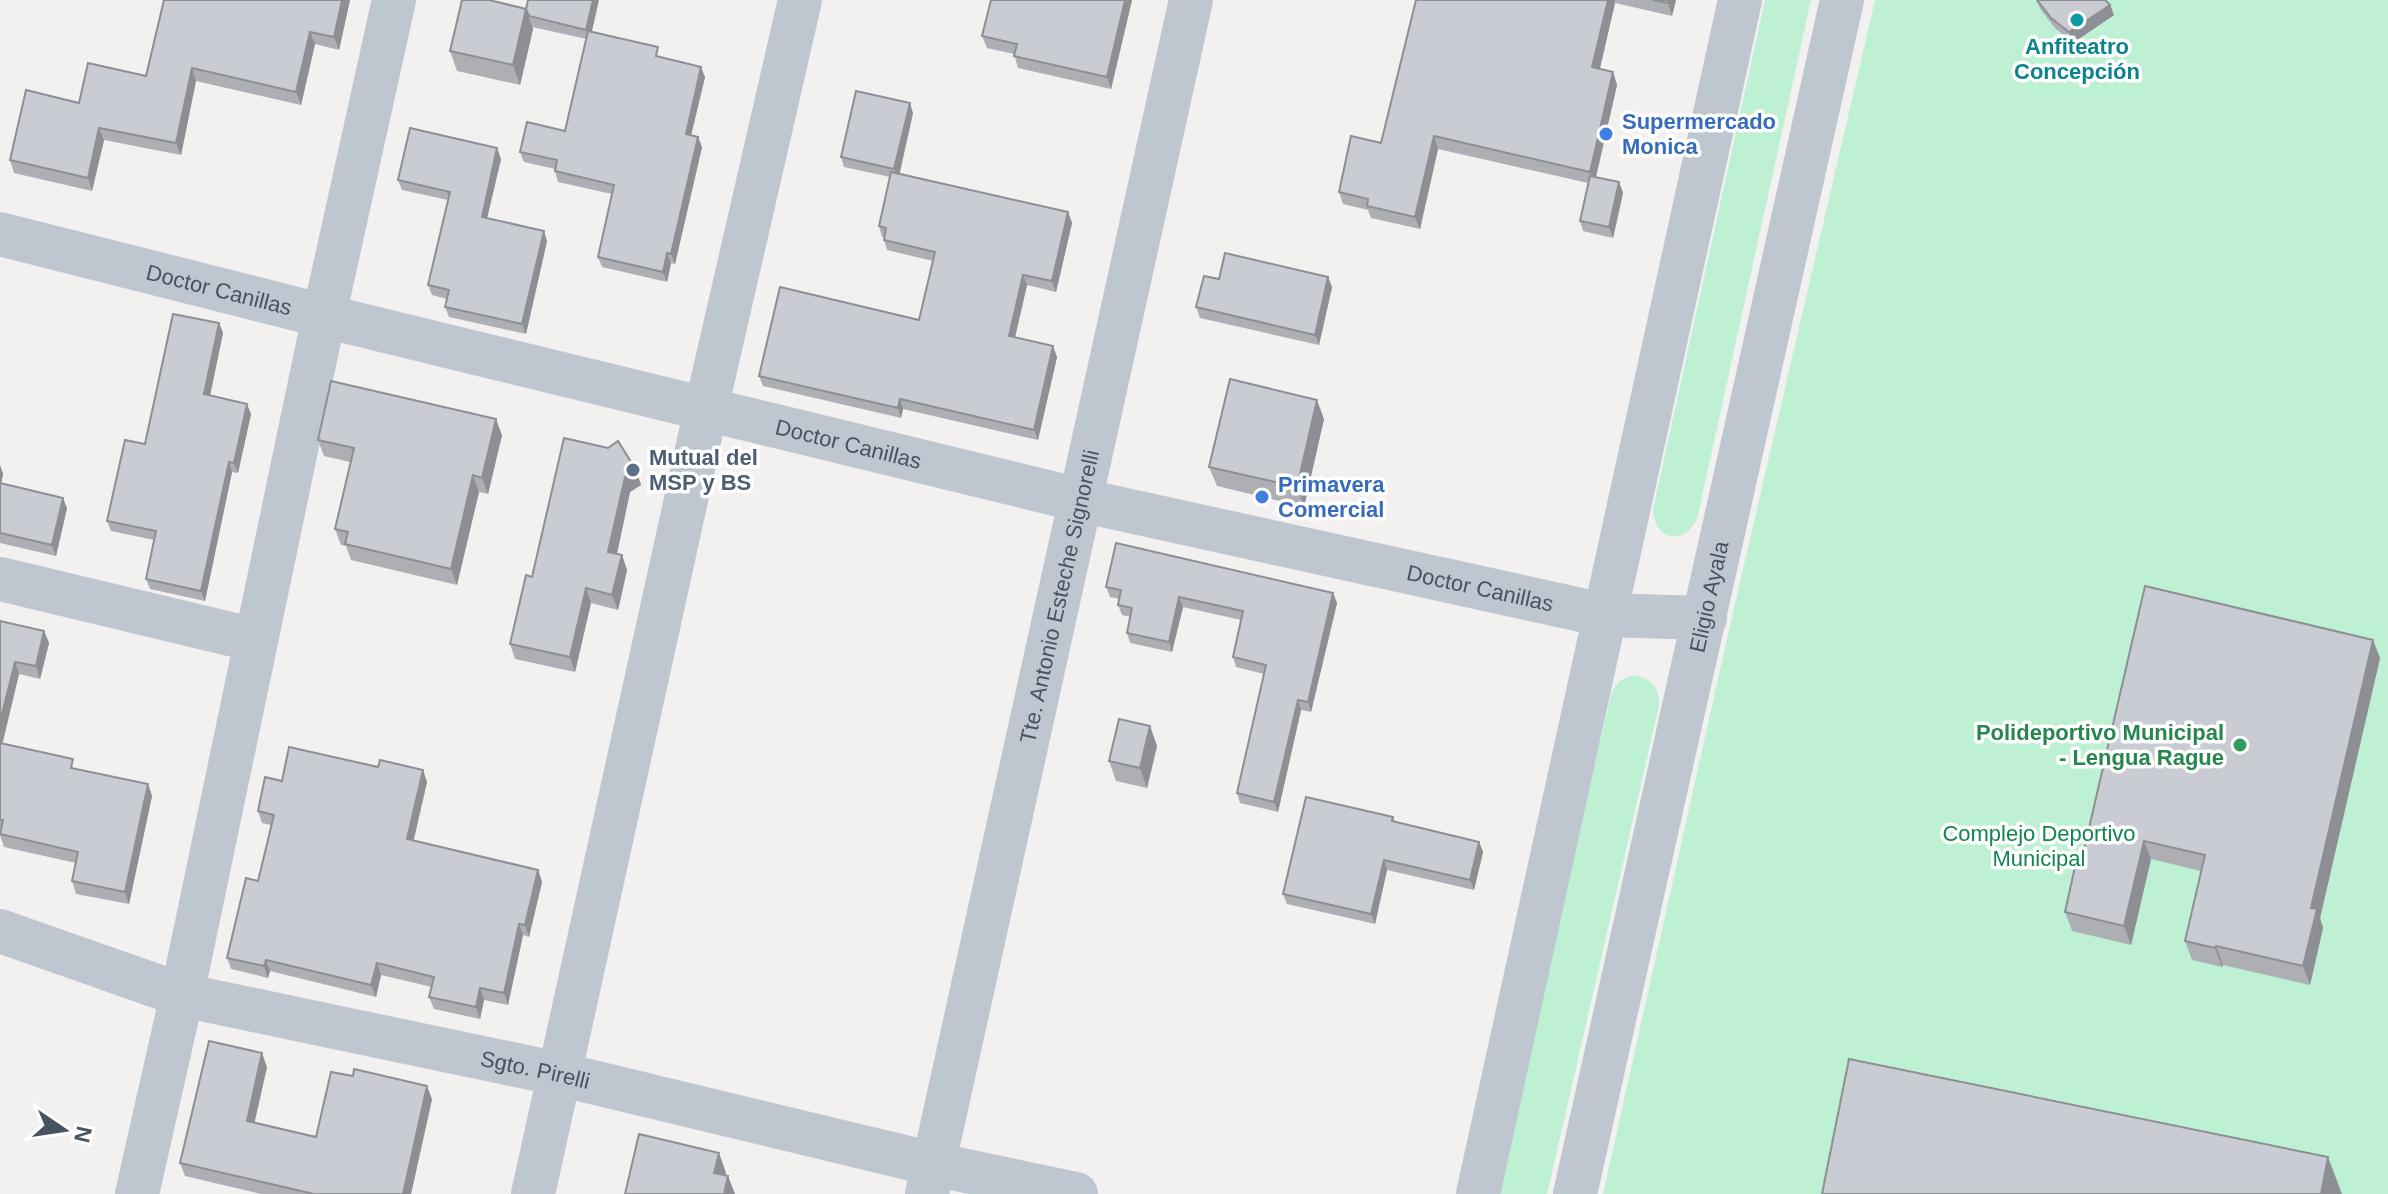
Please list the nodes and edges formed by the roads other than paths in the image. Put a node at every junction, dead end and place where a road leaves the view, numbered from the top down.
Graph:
1 (394, 0) edge
2 (800, 0) edge
3 (1191, 0) edge
4 (1740, 0) edge
5 (1842, 0) edge
6 (0, 234) edge
7 (324, 316) junction
8 (706, 409) junction
9 (1080, 500) junction
10 (0, 579) edge
11 (1604, 615) junction
12 (1705, 618) junction
13 (255, 640) junction
14 (0, 931) edge
15 (182, 995) junction
16 (559, 1074) junction
17 (930, 1179) edge
18 (137, 1194) edge
19 (533, 1194) edge
20 (1076, 1194) edge
21 (1478, 1194) edge
22 (1575, 1194) edge

1 - 7 street
2 - 8 street
3 - 9 street, Tte. Antonio Esteche Signorelli
4 - 11 street
5 - 12 street, Eligio Ayala
6 - 7 street, Doctor Canillas
7 - 8 street, Doctor Canillas
7 - 13 street
8 - 9 street, Doctor Canillas
8 - 16 street
9 - 11 street, Doctor Canillas
9 - 17 street, Tte. Antonio Esteche Signorelli
10 - 13 street
11 - 12 street, Doctor Canillas
11 - 21 street
12 - 22 street, Eligio Ayala
13 - 15 street
14 - 15 street, Sgto. Pirelli
15 - 16 street, Sgto. Pirelli
15 - 18 street
16 - 17 street, Sgto. Pirelli
16 - 19 street
17 - 20 street, Sgto. Pirelli

